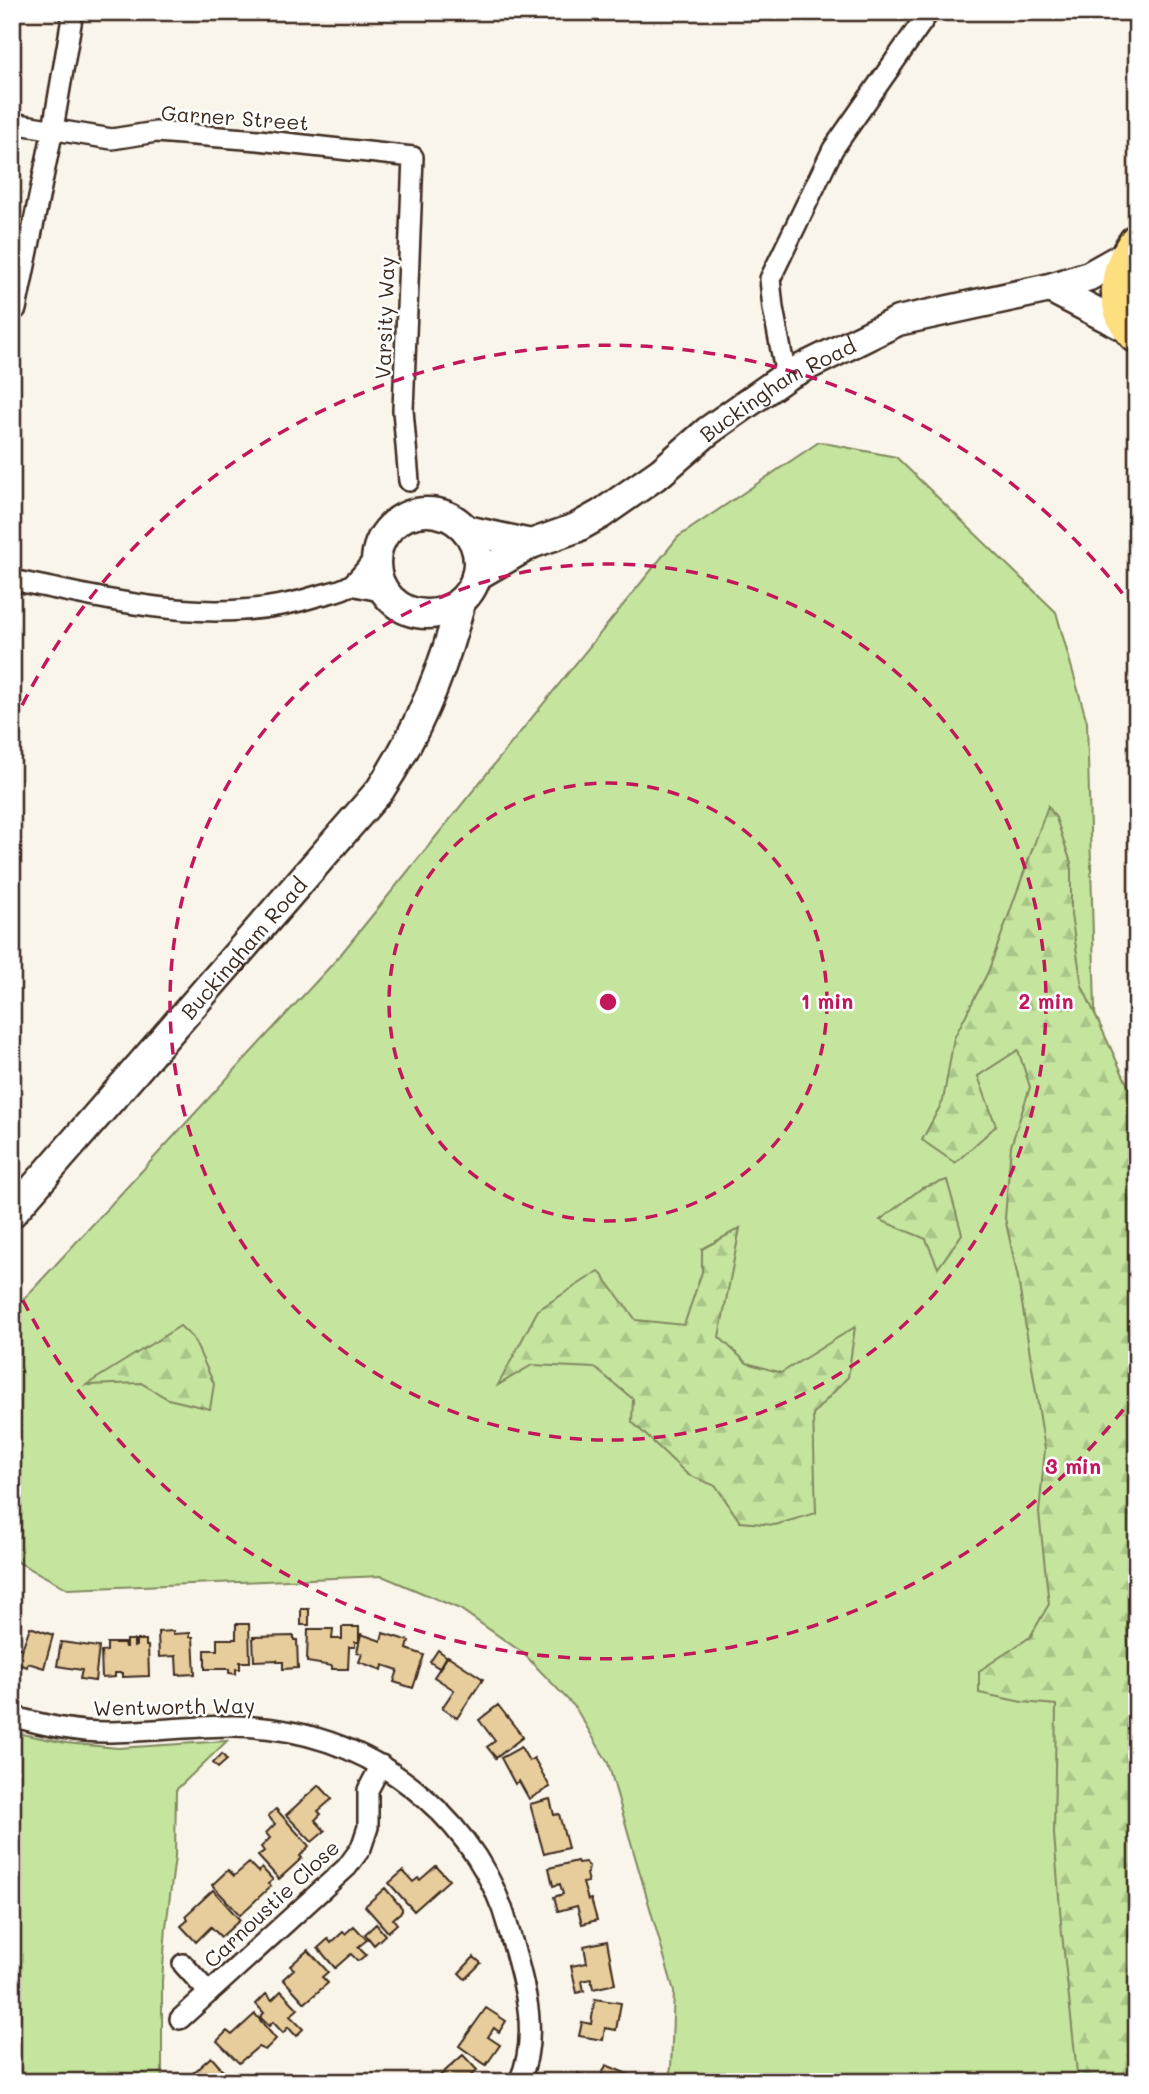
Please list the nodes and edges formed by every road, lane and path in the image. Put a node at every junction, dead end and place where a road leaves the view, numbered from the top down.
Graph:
1 (73, 12) edge
2 (929, 12) edge
3 (12, 123) edge
4 (53, 129) junction
5 (413, 157) joint
6 (1132, 248) edge
7 (1050, 288) junction
8 (14, 309) edge
9 (1135, 333) edge
10 (786, 376) junction
11 (409, 481) dead end
12 (466, 530) junction
13 (531, 544) junction
14 (376, 556) junction
15 (476, 576) junction
16 (12, 580) edge
17 (351, 585) junction
18 (385, 592) junction
19 (461, 601) junction
20 (415, 612) junction
21 (443, 663) junction
22 (12, 1213) edge
23 (12, 1716) edge
24 (381, 1765) junction
25 (183, 1964) dead end
26 (209, 1993) junction
27 (180, 2019) dead end
28 (519, 2082) edge

1 - 4 street
2 - 10 street
3 - 4 street, Garner Street
4 - 5 street, Garner Street
4 - 8 street
5 - 11 street, Varsity Way
6 - 7 main road, Buckingham Road
6 - 9 highway
7 - 9 main road
7 - 10 main road, Buckingham Road
10 - 13 main road, Buckingham Road
12 - 13 main road
12 - 14 main road
12 - 15 main road
13 - 15 main road, Buckingham Road
14 - 17 street
14 - 18 main road
15 - 19 main road
16 - 17 street
17 - 18 street
18 - 20 main road
19 - 20 main road
19 - 21 main road, Buckingham Road
20 - 21 main road
21 - 22 main road, Buckingham Road
23 - 24 street, Wentworth Way
24 - 26 street, Carnoustie Close
24 - 28 street, Wentworth Way
25 - 26 street, Carnoustie Close
26 - 27 street, Carnoustie Close

